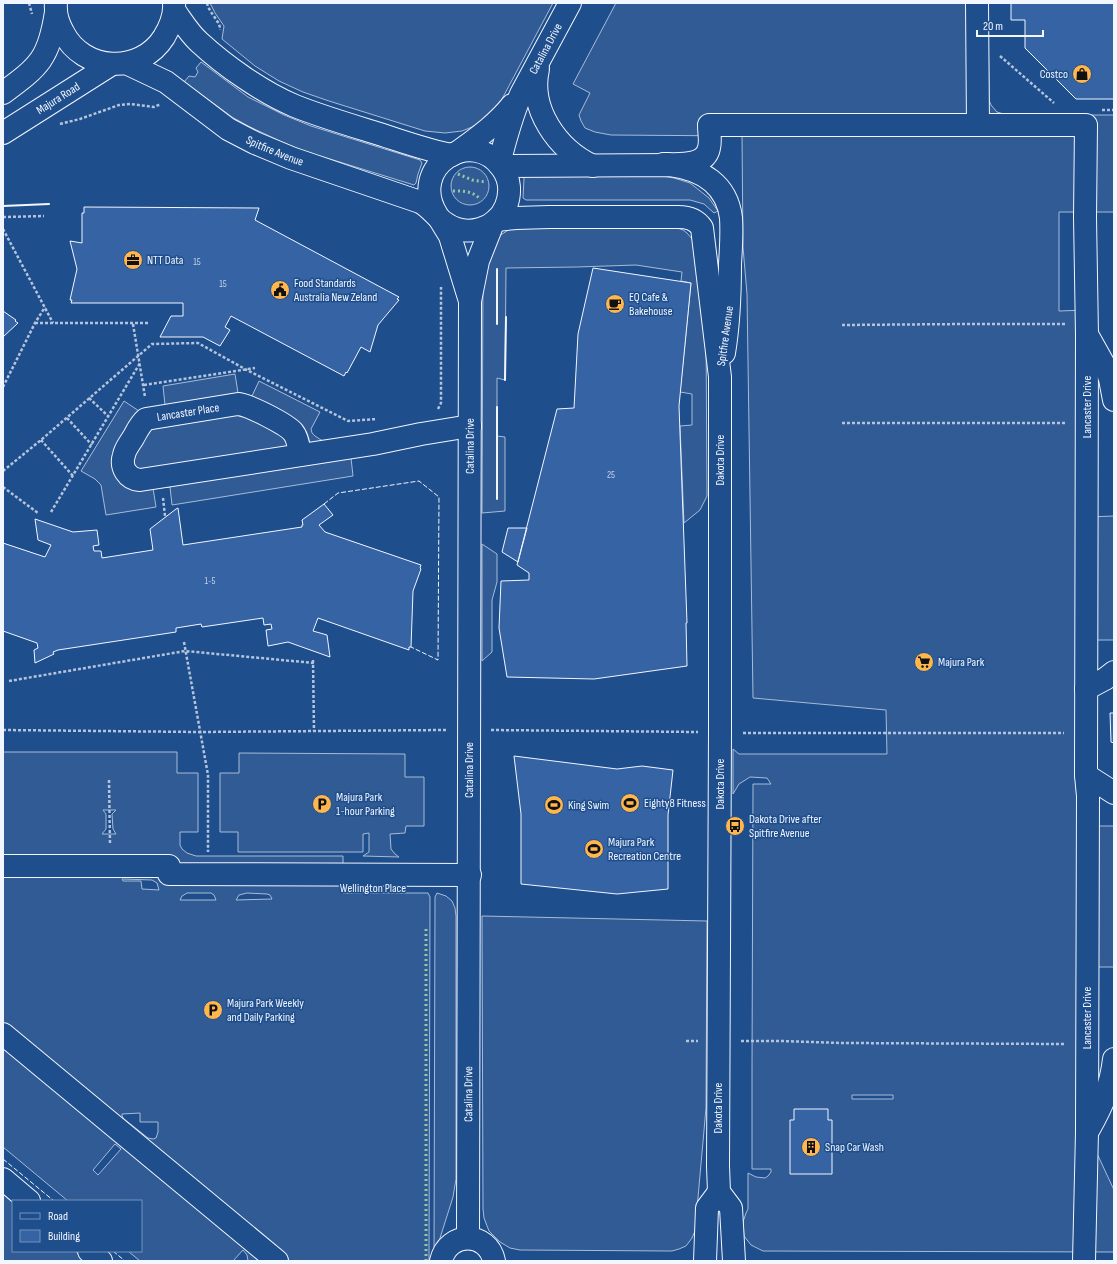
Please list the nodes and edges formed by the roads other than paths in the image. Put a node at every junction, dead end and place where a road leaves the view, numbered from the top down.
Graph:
1 (570, 3) edge
2 (977, 3) edge
3 (175, 5) edge
4 (55, 6) edge
5 (541, 57) junction
6 (119, 64) junction
7 (3, 93) edge
8 (521, 94) junction
9 (978, 125) junction
10 (3, 133) edge
11 (455, 153) junction
12 (663, 164) junction
13 (500, 165) junction
14 (593, 166) junction
15 (438, 216) junction
16 (495, 221) junction
17 (470, 301) junction
18 (1087, 330) junction
19 (720, 377) junction
20 (1114, 400) edge
21 (470, 426) junction
22 (300, 456) junction
23 (1114, 672) edge
24 (1086, 689) junction
25 (1086, 774) junction
26 (1114, 793) edge
27 (3, 866) edge
28 (470, 875) junction
29 (3, 1034) edge
30 (1114, 1059) edge
31 (1087, 1132) junction
32 (3, 1179) edge
33 (719, 1192) junction
34 (29, 1200) edge
35 (468, 1238) junction
36 (90, 1252) edge
37 (101, 1261) edge
38 (277, 1261) edge
39 (441, 1261) edge
40 (494, 1261) edge
41 (705, 1261) edge
42 (734, 1261) edge
43 (1084, 1261) edge

1 - 5 street, Catalina Drive
2 - 9 street
3 - 6 street, Majura Road
3 - 11 street
4 - 6 street, Spitfire Avenue
4 - 7 street
5 - 8 street, Catalina Drive
5 - 14 street
6 - 10 street, Majura Road
6 - 15 street, Spitfire Avenue
8 - 11 street, Catalina Drive
8 - 13 street, Catalina Drive
9 - 12 street
9 - 18 street, Lancaster Drive
11 - 13 street
11 - 15 street
12 - 14 street, Spitfire Avenue
12 - 19 street, Spitfire Avenue
13 - 14 street, Spitfire Avenue
13 - 16 street
15 - 16 street
15 - 17 street, Catalina Drive
16 - 17 street, Catalina Drive
16 - 19 street, Spitfire Avenue
17 - 21 street, Catalina Drive
18 - 20 street
18 - 24 street, Lancaster Drive
19 - 33 street, Dakota Drive
21 - 22 street, Lancaster Place
21 - 28 street, Catalina Drive
22 - 22 street, Lancaster Place
23 - 24 street
24 - 25 street, Lancaster Drive
25 - 26 street
25 - 31 street, Lancaster Drive
27 - 28 street, Wellington Place
28 - 35 street, Catalina Drive
29 - 38 street
30 - 31 street
31 - 43 street, Lancaster Drive
32 - 34 street
33 - 41 street
33 - 42 street
35 - 39 street
35 - 40 street
36 - 37 street

